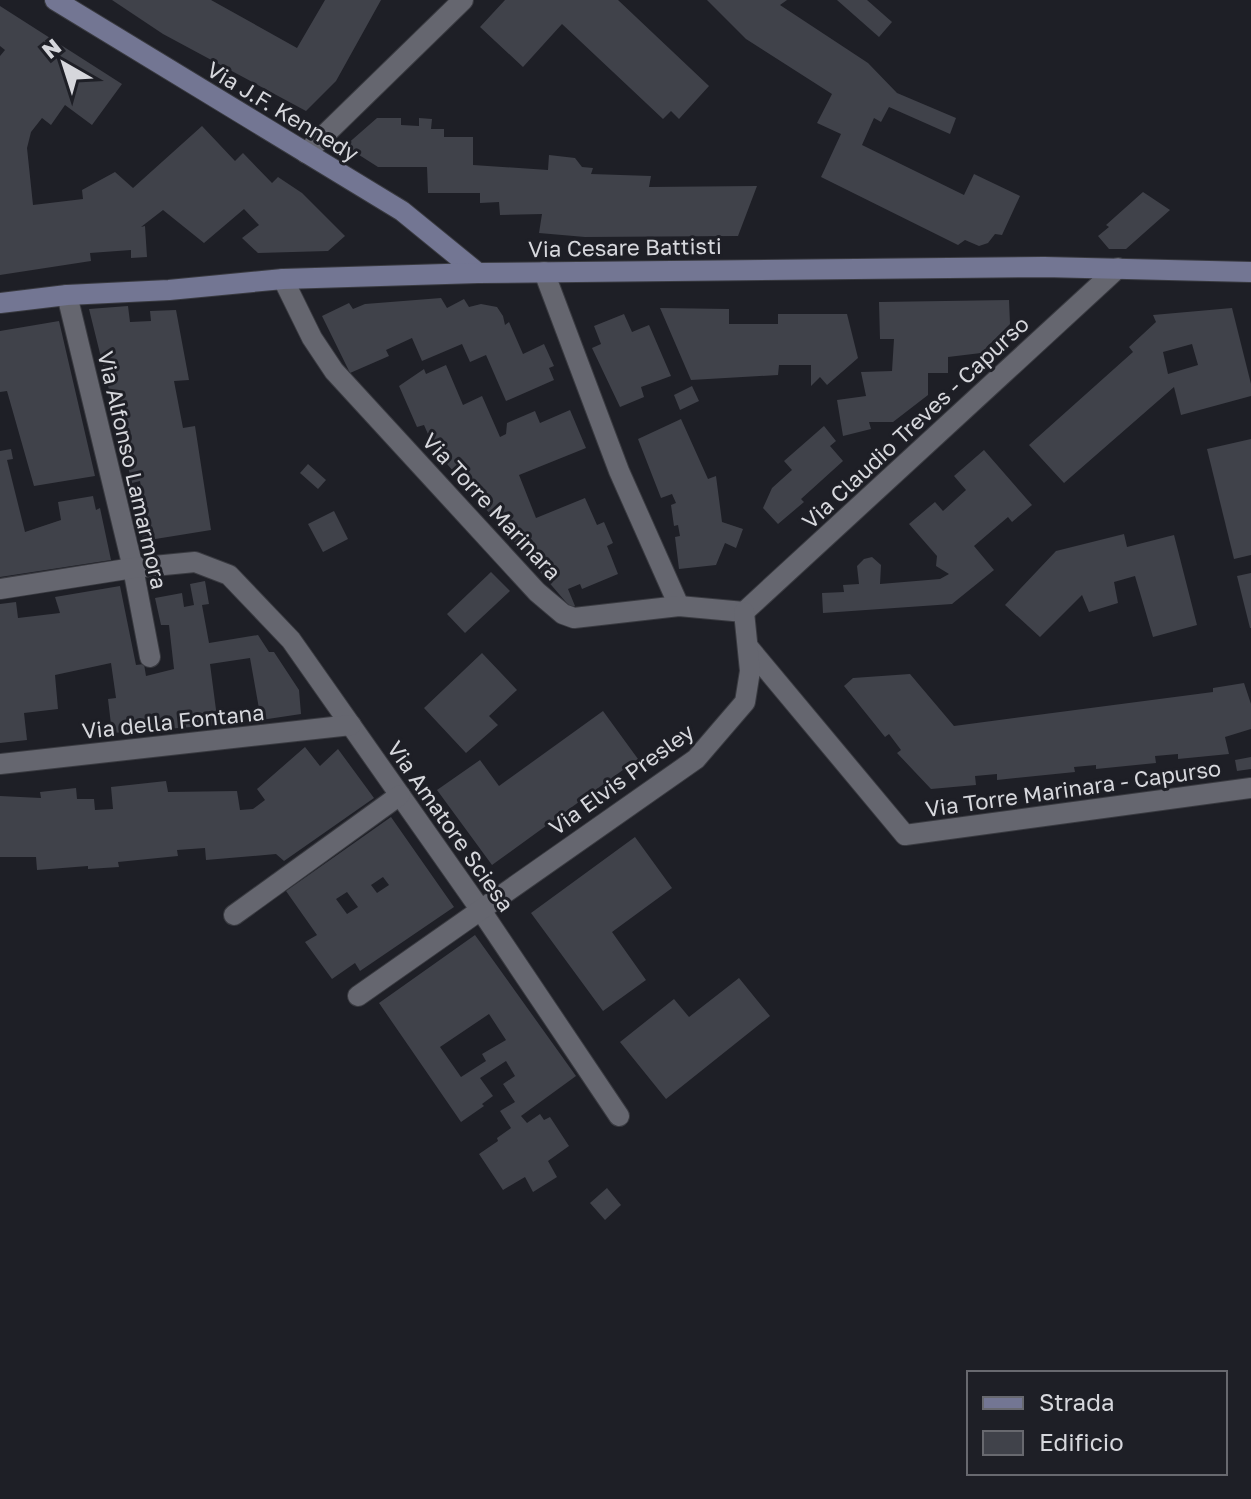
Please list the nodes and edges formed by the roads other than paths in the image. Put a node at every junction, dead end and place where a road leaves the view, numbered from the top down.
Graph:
1 (55, 0) edge
2 (463, 0) edge
3 (306, 153) junction
4 (1118, 268) junction
5 (544, 272) junction
6 (1251, 272) edge
7 (478, 273) junction
8 (283, 279) junction
9 (67, 295) junction
10 (0, 303) edge
11 (133, 568) junction
12 (0, 589) edge
13 (679, 606) junction
14 (744, 612) junction
15 (749, 648) junction
16 (150, 657) dead end
17 (351, 725) junction
18 (0, 764) edge
19 (1251, 788) edge
20 (400, 795) junction
21 (480, 909) junction
22 (234, 915) dead end
23 (358, 996) dead end
24 (619, 1116) dead end

1 - 3 street, Via J.F. Kennedy
2 - 3 street
3 - 7 street, Via J.F. Kennedy
4 - 5 street, Via Cesare Battisti
4 - 6 street, Via Cesare Battisti
4 - 14 street, Via Claudio Treves - Capurso
5 - 7 street, Via Cesare Battisti
5 - 13 street
7 - 8 street, Via Cesare Battisti
8 - 9 street, Via Cesare Battisti
8 - 13 street, Via Torre Marinara
9 - 10 street, Via Cesare Battisti
9 - 11 street, Via Alfonso Lamarmora
11 - 12 street
11 - 16 street, Via Alfonso Lamarmora
11 - 17 street, Via Amatore Sciesa
13 - 14 street, Via Torre Marinara
14 - 15 street, Via Elvis Presley
15 - 19 street, Via Torre Marinara - Capurso
15 - 21 street, Via Elvis Presley
17 - 18 street, Via della Fontana
17 - 20 street, Via Amatore Sciesa
20 - 21 street, Via Amatore Sciesa
20 - 22 street
21 - 23 street, Via Elvis Presley
21 - 24 street, Via Amatore Sciesa

